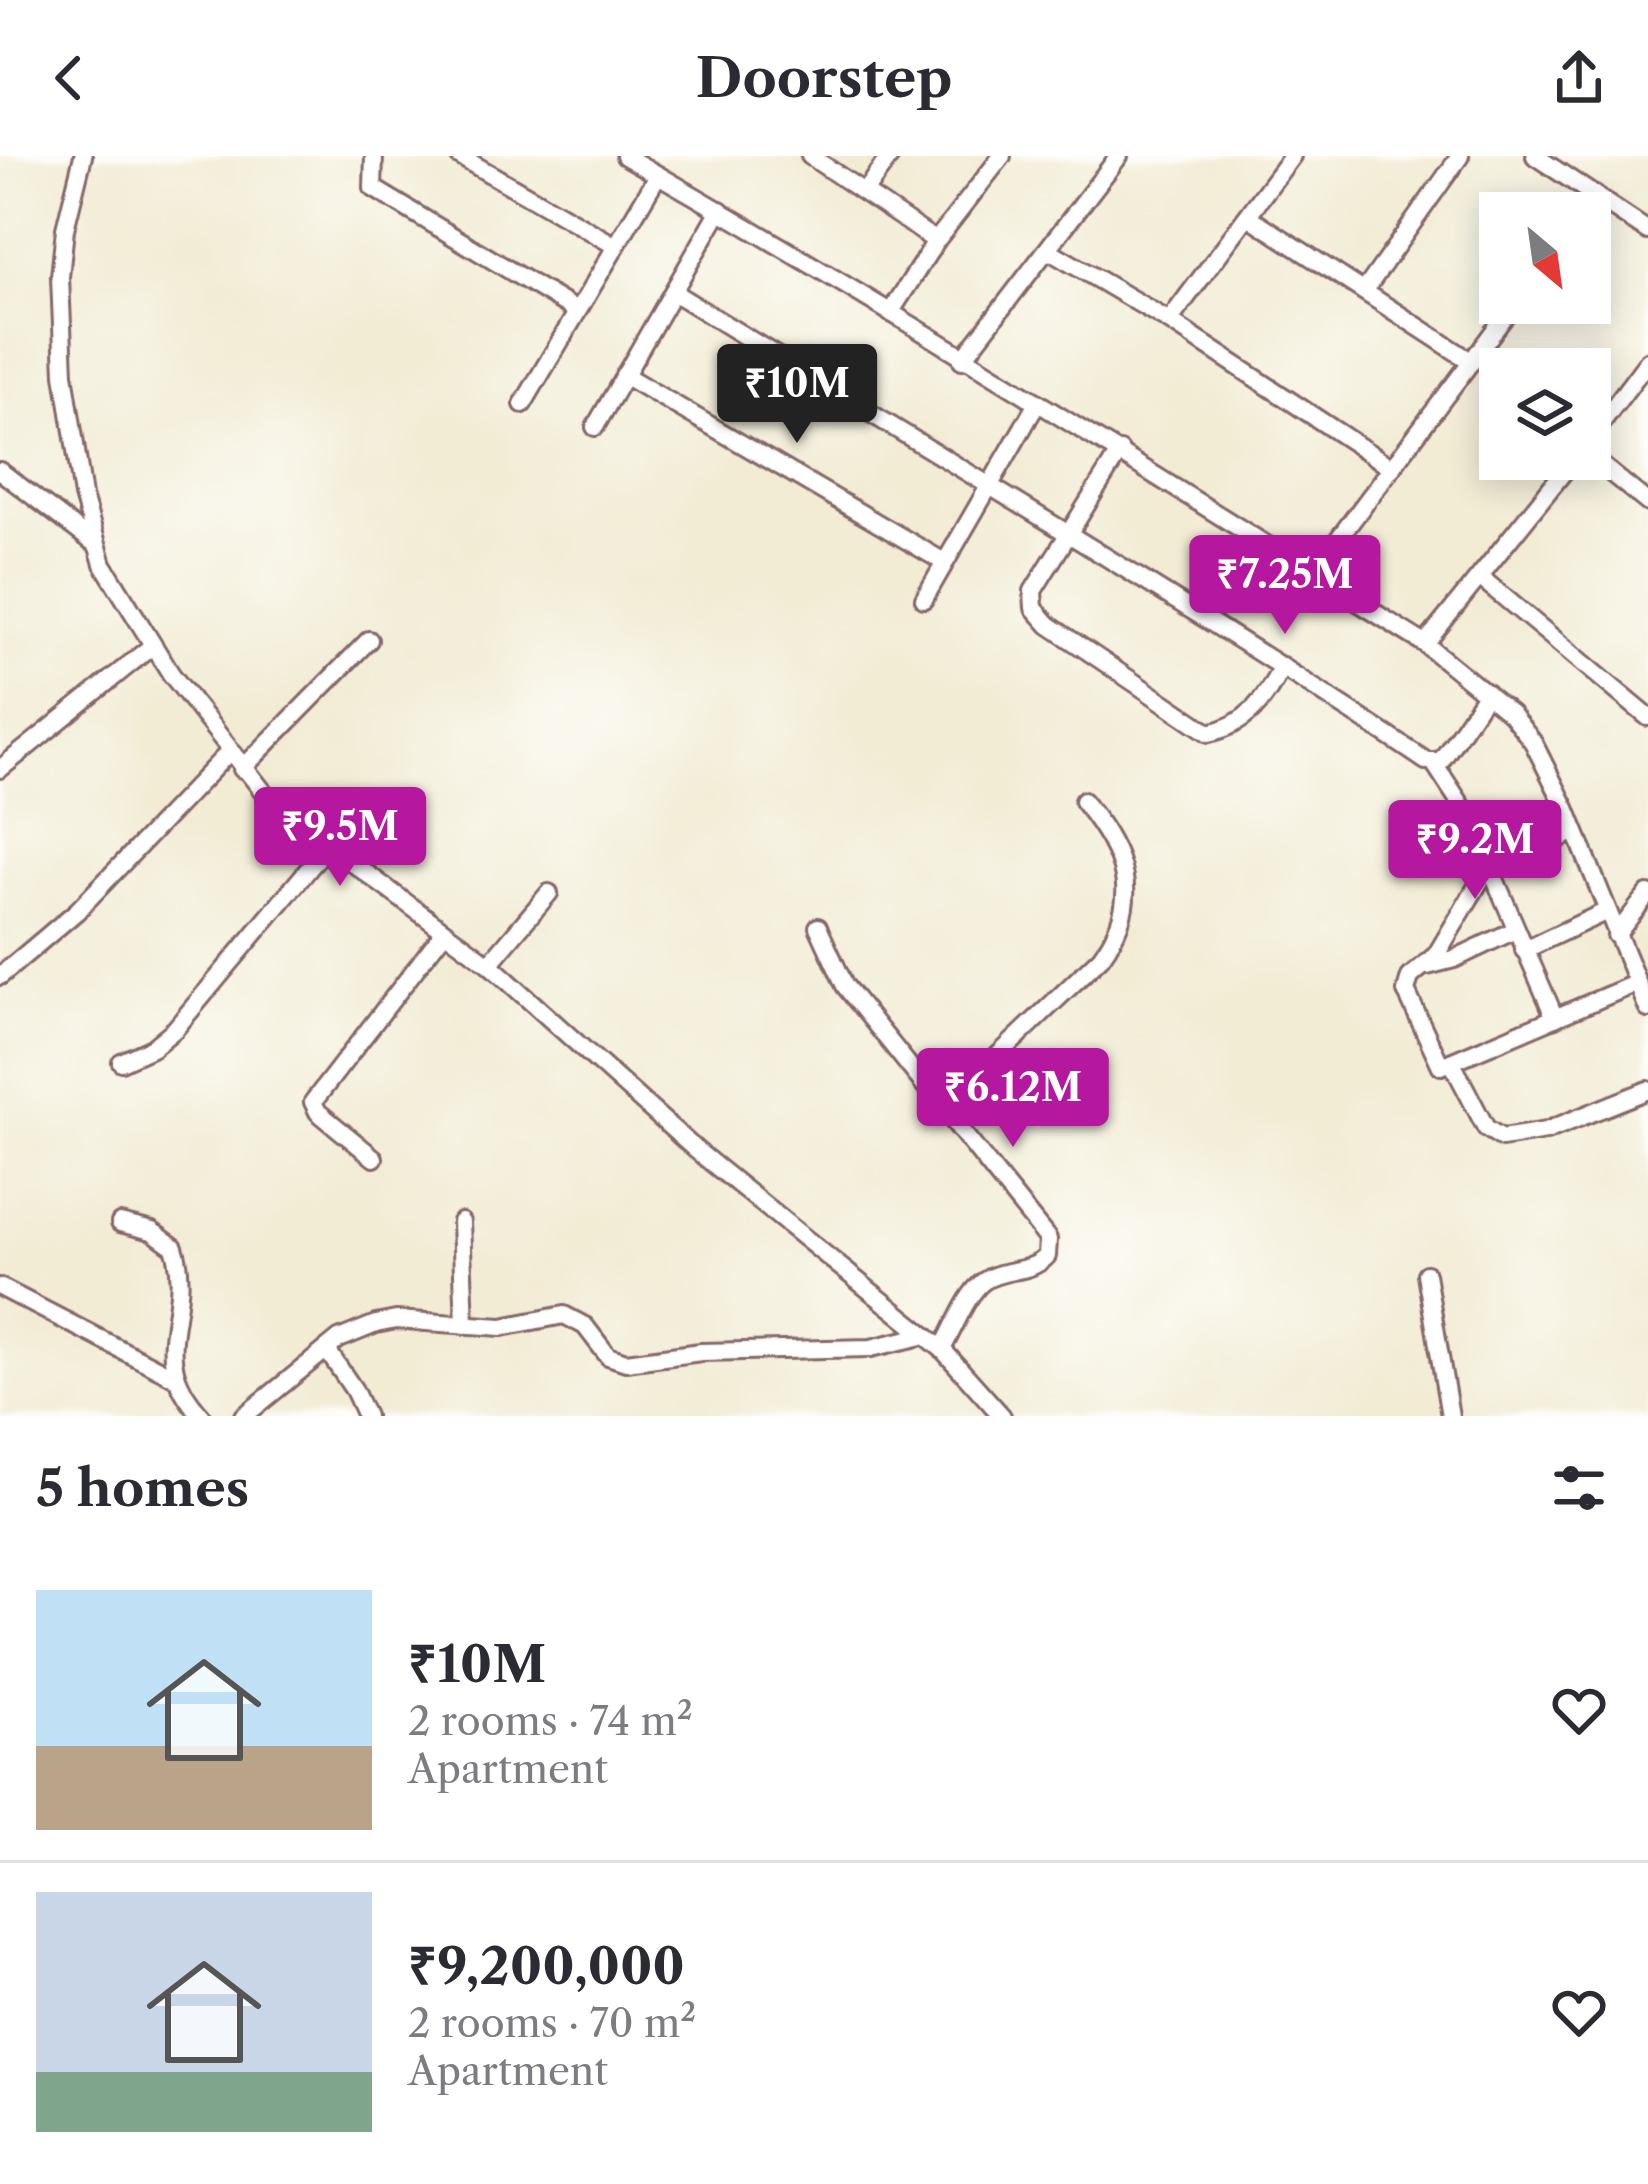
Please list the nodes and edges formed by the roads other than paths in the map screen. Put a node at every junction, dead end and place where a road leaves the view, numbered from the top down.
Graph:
1 (83, 156) edge
2 (374, 156) edge
3 (459, 156) edge
4 (625, 156) edge
5 (810, 156) edge
6 (890, 156) edge
7 (1002, 156) edge
8 (1119, 156) edge
9 (1292, 156) edge
10 (1460, 156) edge
11 (1535, 156) edge
12 (658, 175) junction
13 (865, 191) junction
14 (1590, 192) edge
15 (1611, 206) edge
16 (720, 210) junction
17 (1248, 216) junction
18 (1648, 231) edge
19 (936, 242) junction
20 (614, 245) junction
21 (1048, 250) junction
22 (1365, 290) junction
23 (673, 292) junction
24 (577, 311) junction
25 (890, 313) junction
26 (1169, 321) junction
27 (1500, 324) edge
28 (962, 360) junction
29 (1648, 361) edge
30 (1472, 362) junction
31 (624, 375) junction
32 (524, 404) dead end
33 (1036, 405) junction
34 (1611, 410) edge
35 (595, 427) dead end
36 (1120, 451) junction
37 (1392, 468) junction
38 (0, 471) edge
39 (1611, 473) edge
40 (1558, 480) edge
41 (988, 487) junction
42 (1648, 503) edge
43 (1070, 532) junction
44 (94, 543) junction
45 (944, 562) junction
46 (1312, 574) junction
47 (1481, 578) junction
48 (924, 599) dead end
49 (369, 640) dead end
50 (1426, 644) junction
51 (152, 646) junction
52 (1282, 666) junction
53 (1487, 693) junction
54 (1648, 717) edge
55 (230, 751) junction
56 (1434, 763) junction
57 (0, 769) edge
58 (242, 769) junction
59 (1083, 801) dead end
60 (1575, 831) junction
61 (327, 847) junction
62 (1491, 871) junction
63 (549, 893) dead end
64 (1648, 894) edge
65 (1607, 910) junction
66 (818, 927) dead end
67 (1515, 930) junction
68 (444, 932) junction
69 (1616, 935) junction
70 (1524, 950) junction
71 (489, 964) junction
72 (1427, 966) junction
73 (0, 976) edge
74 (1637, 982) junction
75 (1648, 1009) edge
76 (1555, 1018) junction
77 (121, 1062) dead end
78 (1452, 1063) junction
79 (1648, 1090) edge
80 (944, 1107) junction
81 (374, 1158) dead end
82 (120, 1222) dead end
83 (461, 1222) dead end
84 (1426, 1274) dead end
85 (0, 1287) edge
86 (466, 1325) junction
87 (922, 1336) junction
88 (942, 1349) junction
89 (327, 1350) junction
90 (174, 1376) junction
91 (202, 1416) edge
92 (244, 1416) edge
93 (366, 1416) edge
94 (1002, 1416) edge
95 (1450, 1416) edge

1 - 44 street
2 - 24 street
3 - 20 street
4 - 12 street
5 - 13 street
6 - 13 street
7 - 19 street
8 - 21 street
9 - 17 street
10 - 22 street
11 - 14 street
12 - 16 street
12 - 20 street
13 - 19 street
15 - 18 street
16 - 23 street
16 - 25 street
17 - 22 street
17 - 26 street
19 - 25 street
20 - 24 street
21 - 26 street
21 - 28 street
22 - 30 street
23 - 31 street
23 - 41 street
24 - 32 street
25 - 28 street
26 - 37 street
27 - 30 street
28 - 33 street
29 - 34 street
30 - 37 street
31 - 35 street
31 - 45 street
33 - 36 street
33 - 41 street
36 - 43 street
36 - 46 street
37 - 46 street
38 - 44 street
39 - 42 street
40 - 47 street
41 - 43 street
41 - 45 street
43 - 52 street
43 - 52 street
44 - 51 street
45 - 48 street
46 - 50 street
47 - 50 street
47 - 54 street
49 - 58 street
50 - 53 street
51 - 55 street
51 - 57 street
52 - 56 street
53 - 56 street
53 - 60 street
55 - 58 street
55 - 73 street
56 - 62 street
58 - 61 street
59 - 80 street
60 - 62 street
60 - 65 street
61 - 68 street
61 - 77 street
62 - 67 street
62 - 72 street
63 - 71 street
64 - 69 street
65 - 69 street
65 - 70 street
66 - 80 street
67 - 70 street
67 - 72 street
68 - 71 street
68 - 81 street
69 - 74 street
70 - 76 street
71 - 87 street
72 - 78 street
74 - 75 street
74 - 76 street
76 - 78 street
78 - 79 street
80 - 88 street
82 - 90 street
83 - 86 street
84 - 95 street
85 - 90 street
86 - 87 street
86 - 89 street
87 - 88 street
88 - 94 street
89 - 92 street
89 - 93 street
90 - 91 street

